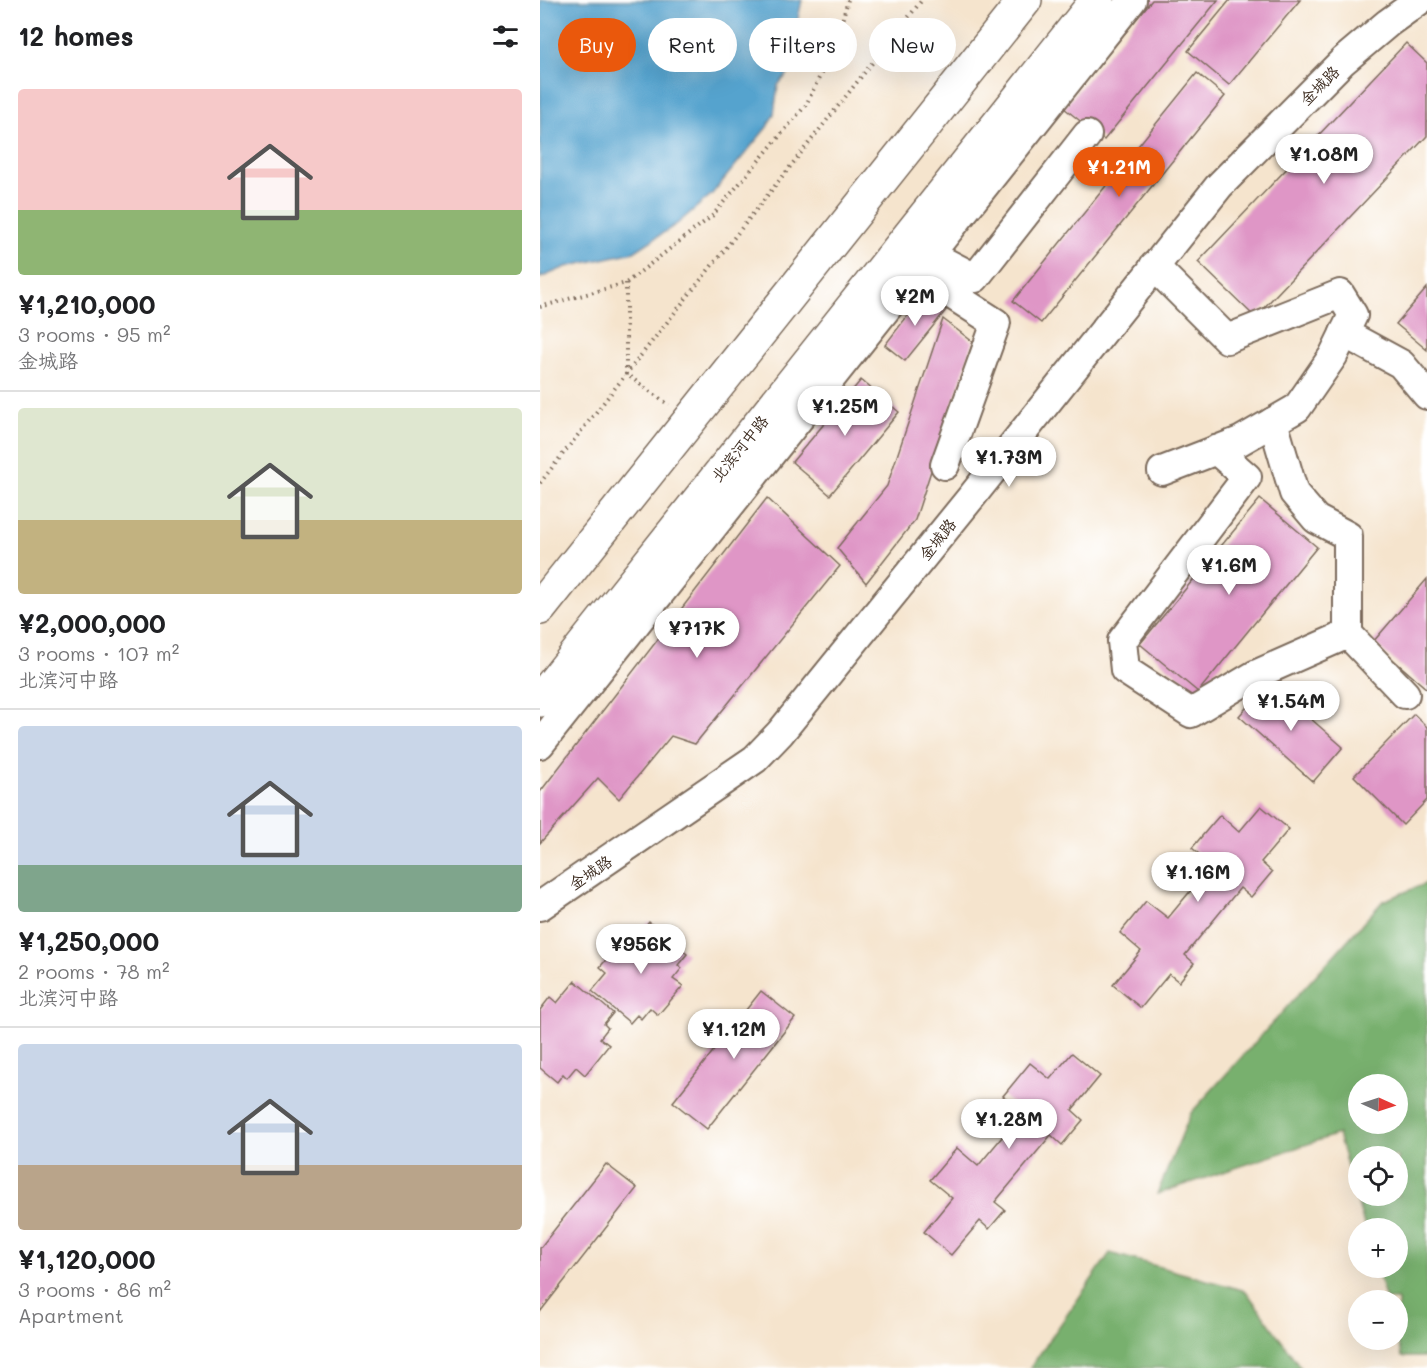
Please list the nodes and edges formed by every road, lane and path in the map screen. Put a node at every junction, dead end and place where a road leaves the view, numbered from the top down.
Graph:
1 (848, 0) edge
2 (922, 0) edge
3 (1025, 0) edge
4 (1097, 0) edge
5 (1132, 0) edge
6 (1419, 6) edge
7 (1087, 135) dead end
8 (922, 263) junction
9 (1154, 266) junction
10 (626, 283) junction
11 (540, 307) edge
12 (1344, 333) junction
13 (626, 374) junction
14 (1427, 395) edge
15 (689, 420) junction
16 (1273, 422) junction
17 (1216, 450) junction
18 (945, 465) dead end
19 (1162, 471) dead end
20 (540, 483) edge
21 (540, 608) edge
22 (1348, 634) junction
23 (1405, 694) dead end
24 (540, 700) edge
25 (540, 744) edge
26 (540, 906) edge

1 - 10 path
2 - 13 path
3 - 15 main road
4 - 24 main road, 北滨河中路
5 - 8 street
6 - 9 street, 金城路
7 - 8 street
8 - 18 street
8 - 25 street
9 - 12 street
9 - 26 street, 金城路
10 - 11 path
10 - 13 path
12 - 14 street
12 - 16 street
13 - 15 path
13 - 20 path
15 - 21 main road
16 - 17 street
16 - 22 street
17 - 19 street
17 - 22 street
22 - 23 street

